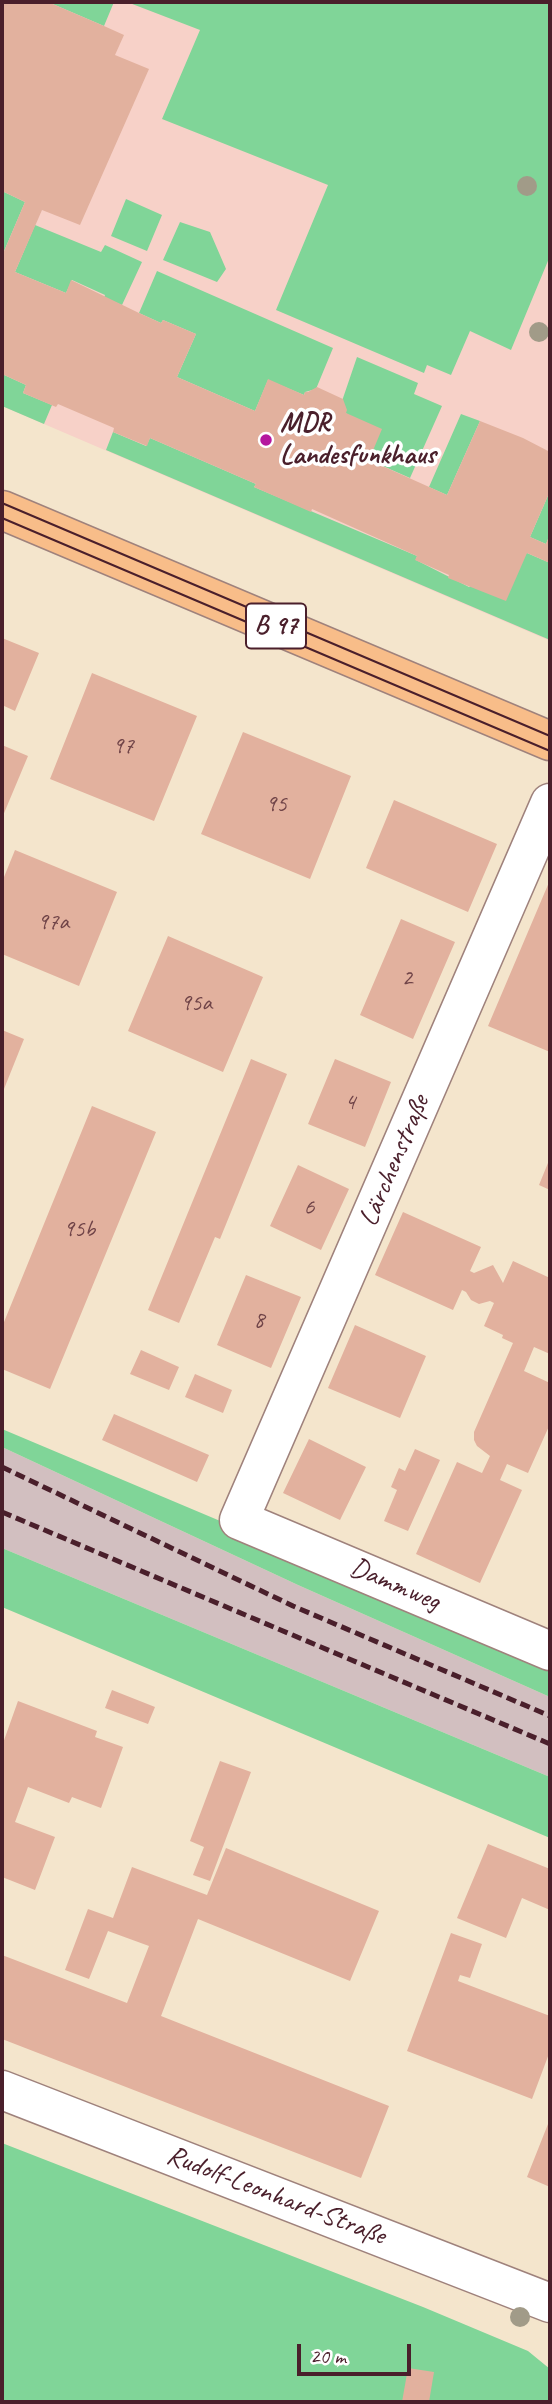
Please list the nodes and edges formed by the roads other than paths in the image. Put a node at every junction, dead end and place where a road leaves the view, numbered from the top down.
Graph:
1 (2, 509) edge
2 (550, 741) edge
3 (550, 803) edge
4 (239, 1520) joint
5 (550, 1651) edge
6 (2, 2090) edge
7 (550, 2303) edge

1 - 2 main road, B 97
3 - 4 street, Lärchenstraße
4 - 5 street, Dammweg
6 - 7 street, Rudolf-Leonhard-Straße

